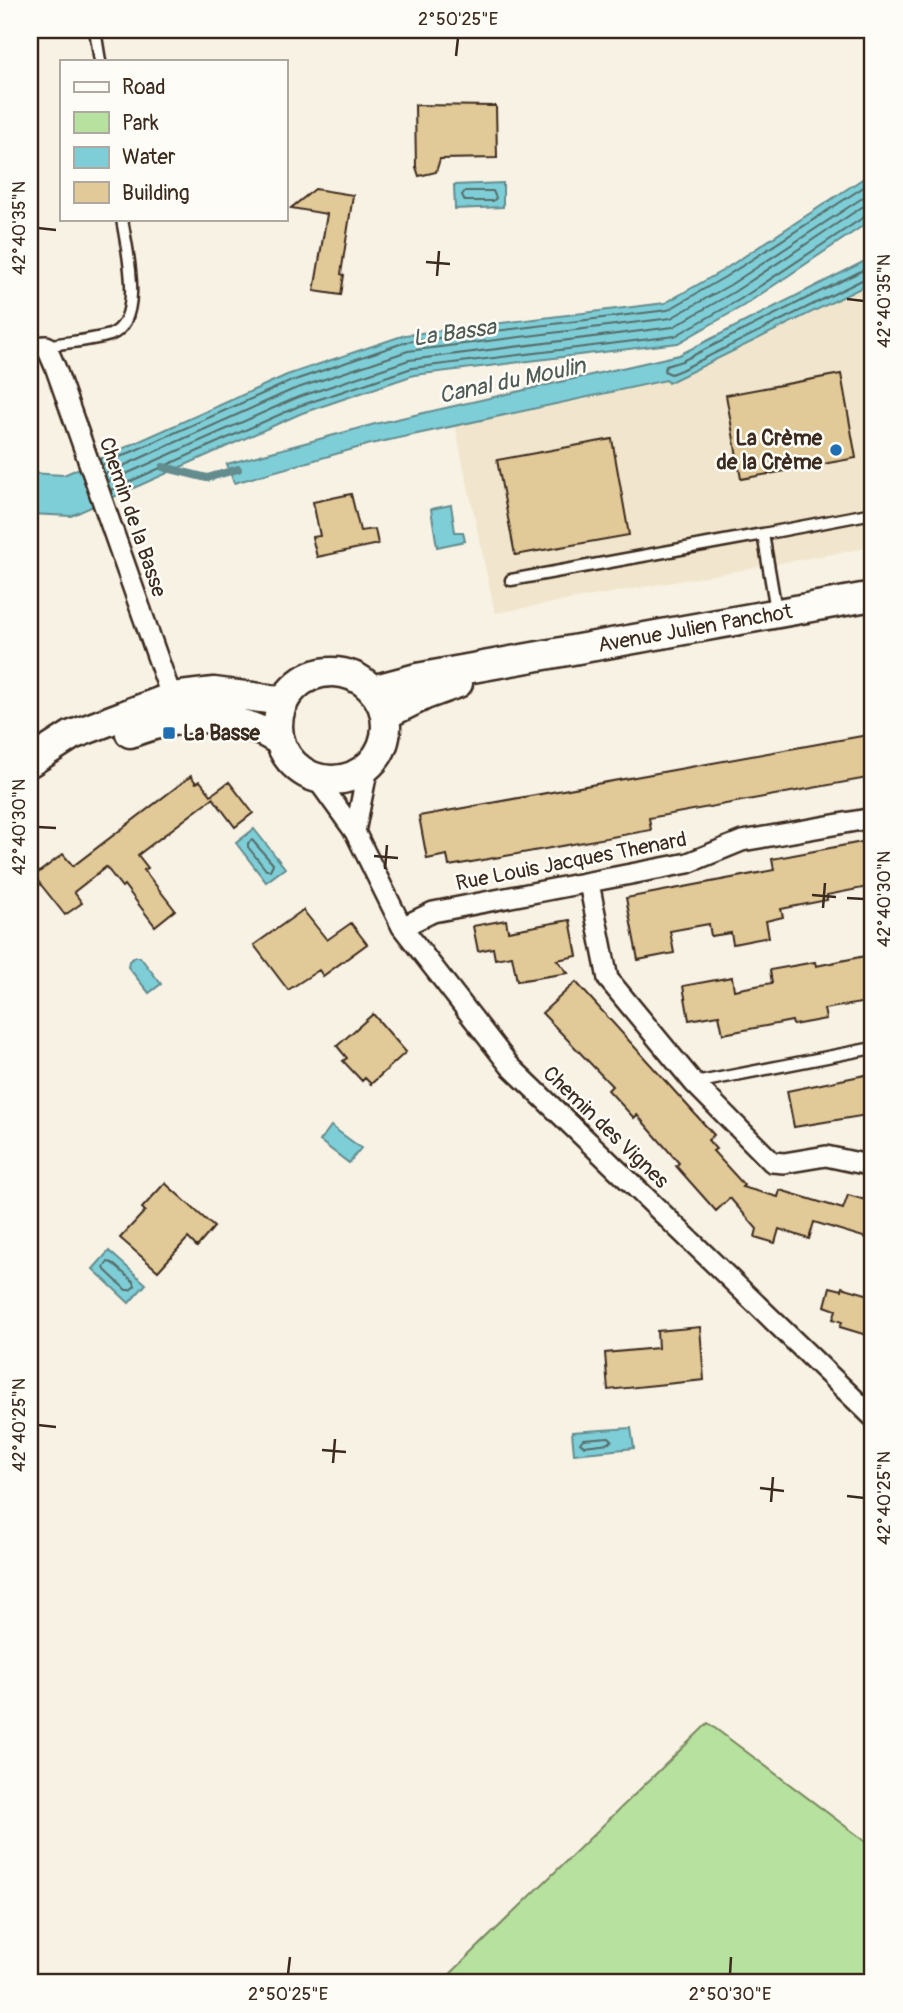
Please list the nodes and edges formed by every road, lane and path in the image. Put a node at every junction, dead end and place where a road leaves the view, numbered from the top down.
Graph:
1 (95, 30) edge
2 (100, 60) edge
3 (122, 220) edge
4 (38, 347) edge
5 (873, 513) edge
6 (763, 534) junction
7 (511, 580) dead end
8 (873, 596) edge
9 (777, 613) junction
10 (517, 661) junction
11 (372, 690) junction
12 (284, 701) junction
13 (176, 708) junction
14 (385, 715) junction
15 (280, 741) junction
16 (30, 762) edge
17 (368, 767) junction
18 (30, 771) edge
19 (316, 778) junction
20 (873, 818) edge
21 (355, 832) junction
22 (589, 883) junction
23 (402, 927) junction
24 (873, 1048) edge
25 (694, 1083) junction
26 (873, 1166) edge
27 (873, 1417) edge

1 - 2 lane
3 - 4 lane
4 - 13 street, Chemin de la Basse
5 - 6 lane
6 - 7 lane
6 - 9 lane
8 - 9 main road, Avenue Julien Panchot
9 - 10 main road, Avenue Julien Panchot
10 - 11 main road, Avenue Julien Panchot
10 - 14 main road, Avenue Julien Panchot
11 - 12 main road
11 - 14 main road
12 - 13 main road
12 - 15 main road
13 - 15 main road
13 - 16 main road
13 - 18 main road
14 - 17 main road
15 - 19 main road
17 - 19 main road
17 - 21 street
19 - 21 street, Chemin des Vignes
20 - 22 street, Rue Louis Jacques Thenard
21 - 23 street, Chemin des Vignes
22 - 23 street, Rue Louis Jacques Thenard
22 - 25 street
23 - 27 street, Chemin des Vignes
24 - 25 lane
25 - 26 street

